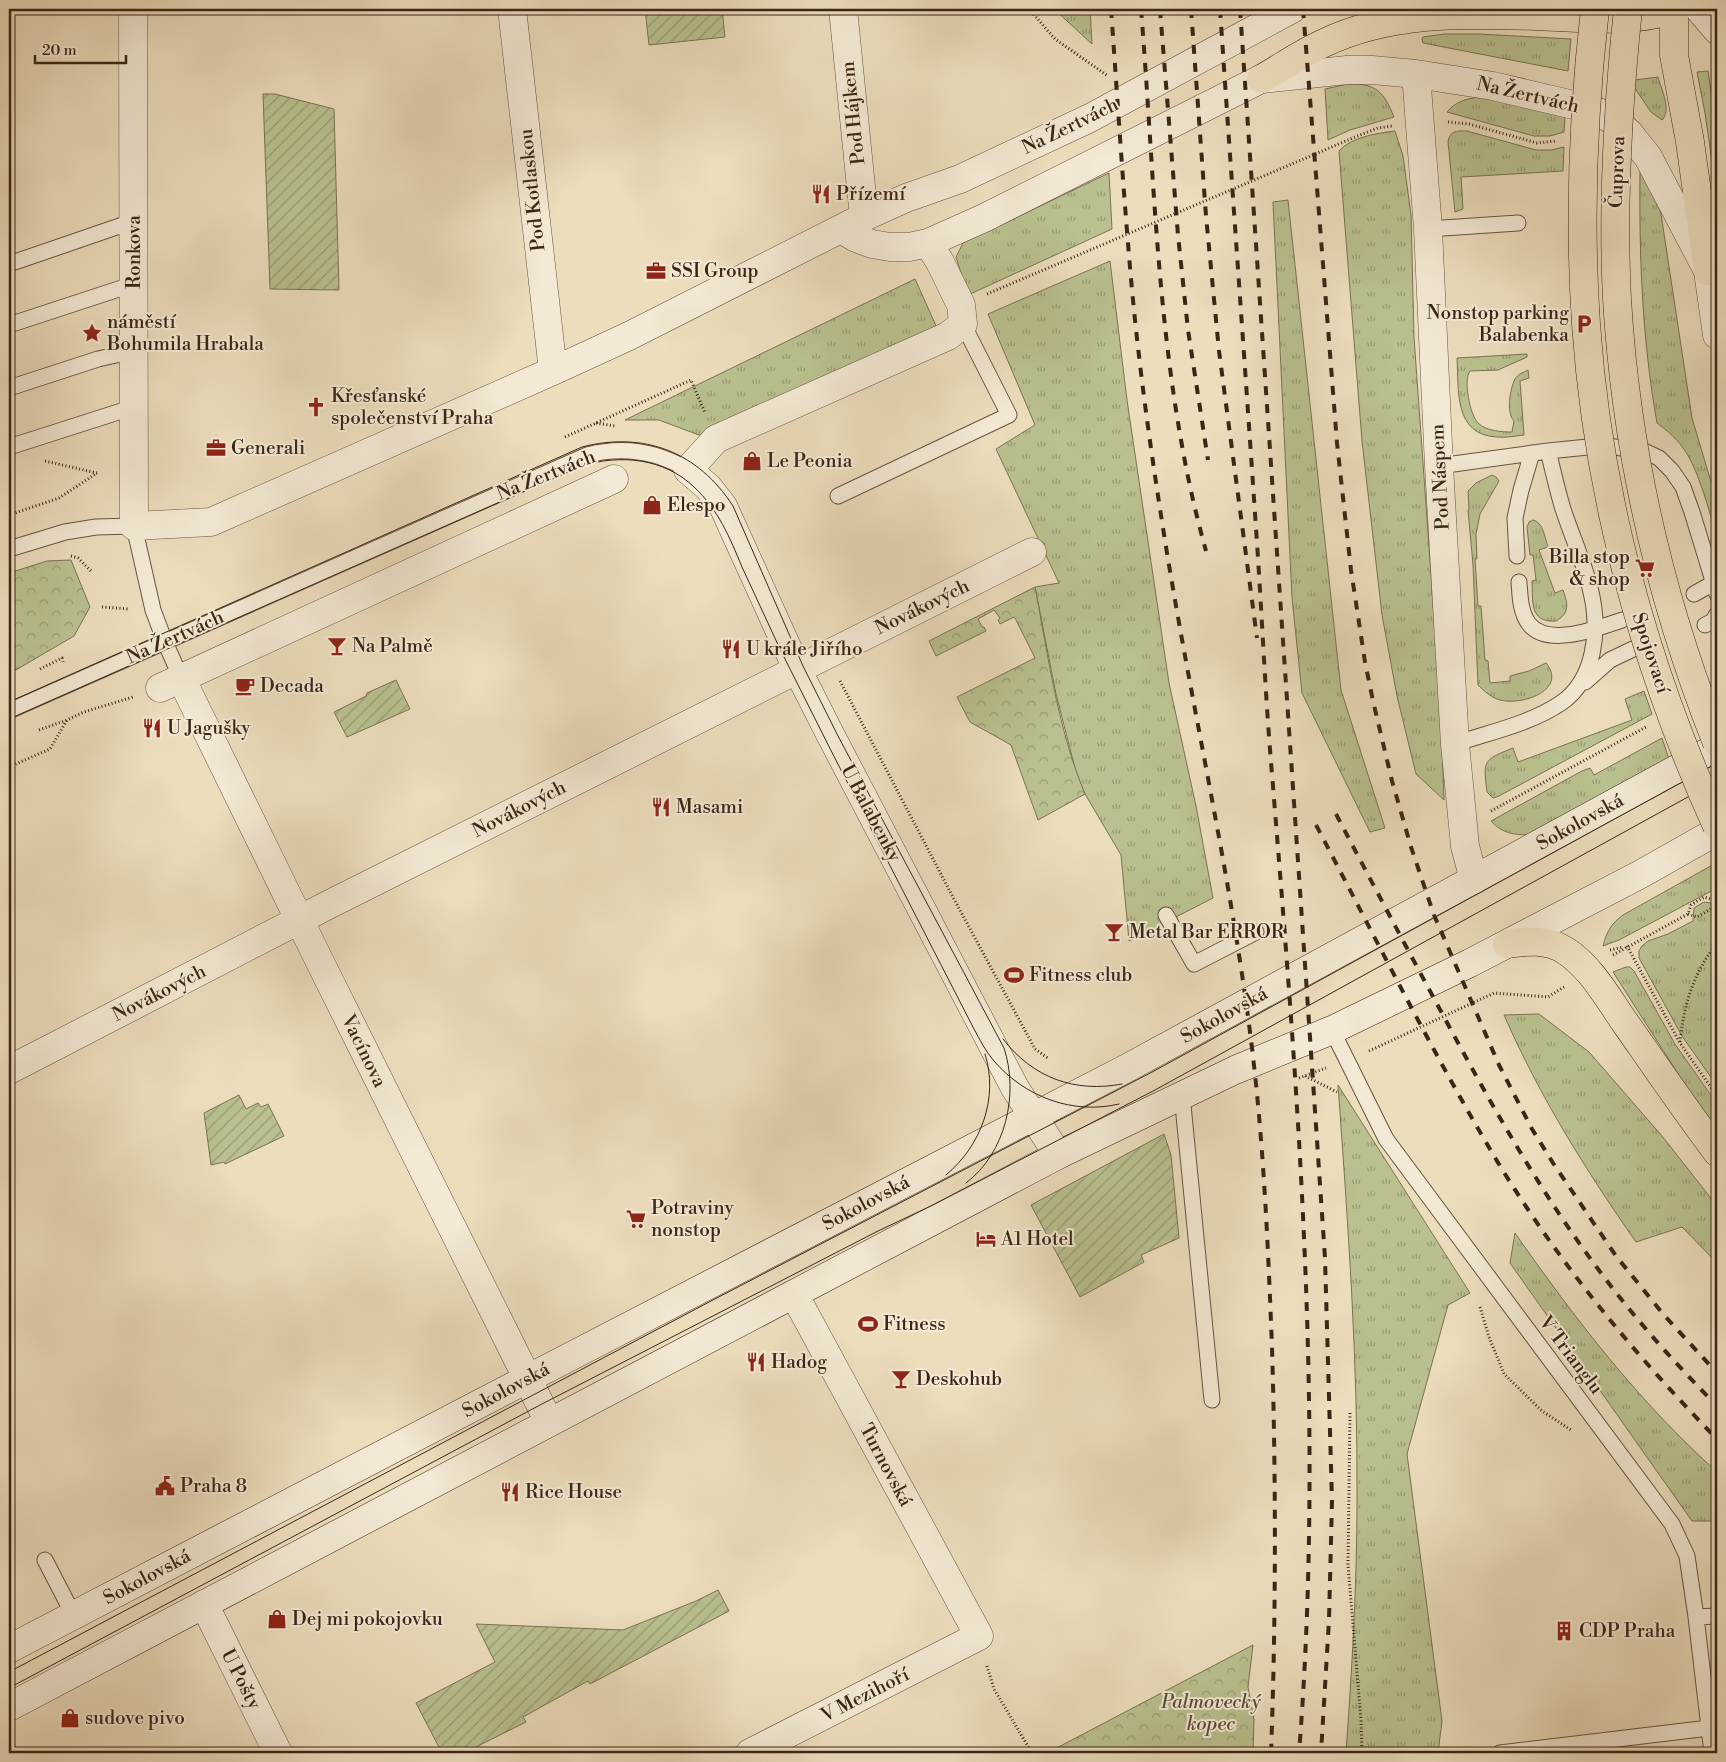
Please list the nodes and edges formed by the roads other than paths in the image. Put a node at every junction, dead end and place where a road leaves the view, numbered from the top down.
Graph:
1 (133, 9) edge
2 (512, 9) edge
3 (843, 9) edge
4 (1292, 9) edge
5 (1595, 9) edge
6 (1700, 9) edge
7 (1659, 10) edge
8 (1717, 30) edge
9 (1416, 74) junction
10 (1262, 79) junction
11 (134, 221) junction
12 (852, 223) junction
13 (1518, 223) dead end
14 (1428, 229) junction
15 (928, 242) junction
16 (9, 264) edge
17 (1708, 271) junction
18 (134, 284) junction
19 (962, 314) junction
20 (1586, 324) joint
21 (9, 325) edge
22 (1717, 335) edge
23 (1620, 336) joint
24 (134, 350) junction
25 (553, 371) junction
26 (9, 388) edge
27 (134, 407) junction
28 (9, 447) edge
29 (1548, 450) junction
30 (1532, 453) junction
31 (1439, 466) junction
32 (688, 470) junction
33 (614, 479) dead end
34 (838, 496) dead end
35 (134, 526) junction
36 (9, 549) edge
37 (1032, 552) dead end
38 (1517, 556) dead end
39 (1519, 582) dead end
40 (1716, 586) edge
41 (1694, 594) dead end
42 (1717, 614) edge
43 (1622, 620) dead end
44 (1705, 625) dead end
45 (1594, 630) junction
46 (164, 642) junction
47 (1633, 650) dead end
48 (798, 669) junction
49 (170, 683) junction
50 (1573, 694) junction
51 (9, 711) edge
52 (1717, 743) edge
53 (1455, 744) junction
54 (1717, 748) edge
55 (1717, 826) edge
56 (1717, 831) edge
57 (1474, 880) junction
58 (1166, 915) dead end
59 (300, 920) junction
60 (1256, 932) dead end
61 (1507, 944) junction
62 (1332, 1030) junction
63 (9, 1070) edge
64 (1182, 1095) junction
65 (1032, 1116) junction
66 (1717, 1152) edge
67 (1058, 1155) junction
68 (794, 1294) junction
69 (527, 1378) junction
70 (1212, 1400) dead end
71 (549, 1422) junction
72 (45, 1560) dead end
73 (204, 1604) junction
74 (74, 1616) junction
75 (1717, 1616) edge
76 (1696, 1617) junction
77 (979, 1636) joint
78 (9, 1649) edge
79 (9, 1707) edge
80 (1709, 1728) junction
81 (278, 1753) edge
82 (750, 1753) edge
83 (1500, 1753) edge
84 (1712, 1753) edge

1 - 11 street, Ronkova
2 - 25 street, Pod Kotlaskou
3 - 12 street, Pod Hájkem
4 - 12 street, Na Žertvách
5 - 20 main road, Čuprova, bridge
6 - 8 street
7 - 10 main road
7 - 17 main road
7 - 23 main road, Čuprova, bridge
9 - 10 street, Na Žertvách
9 - 14 street, Pod Náspem
9 - 17 street, Na Žertvách
10 - 15 street
11 - 16 lane
11 - 18 street, Ronkova
12 - 15 street
12 - 25 street, Na Žertvách
13 - 14 lane
14 - 31 street, Pod Náspem
15 - 19 street
17 - 22 street
18 - 21 lane
18 - 24 street, Ronkova
19 - 32 street
19 - 34 lane
20 - 55 main road, Spojovací, bridge
23 - 52 main road, Spojovací, bridge
24 - 26 lane
24 - 27 street, Ronkova
25 - 35 street, Na Žertvách
27 - 28 lane
27 - 35 street, Ronkova
29 - 30 lane
29 - 40 lane
29 - 45 lane
30 - 31 lane
30 - 38 lane
31 - 53 street, Pod Náspem
32 - 46 lane, Na Žertvách
32 - 48 street, U Balabenky
33 - 49 street, Na Žertvách
35 - 36 lane
35 - 46 lane, Ronkova
37 - 48 street, Novákových
39 - 45 lane
40 - 41 lane
42 - 44 lane
43 - 45 lane
45 - 50 lane
46 - 49 lane, Ronkova
46 - 51 lane, Na Žertvách
47 - 50 lane
48 - 59 street, Novákových
48 - 65 street, U Balabenky
49 - 59 street, Vacínova
50 - 53 lane
53 - 57 street, Pod Náspem
54 - 57 street, Sokolovská
56 - 61 street
57 - 65 street, Sokolovská
58 - 60 lane
59 - 63 street, Novákových
59 - 69 street, Vacínova
61 - 62 street
61 - 66 main road
62 - 64 street
62 - 76 lane, V Trianglu
64 - 67 street
64 - 70 lane
65 - 67 street, U Balabenky
65 - 69 street, Sokolovská
67 - 68 street
68 - 71 street
68 - 77 street, Turnovská
69 - 71 street, Vacínova
69 - 74 street, Sokolovská
71 - 73 street
72 - 74 lane
73 - 79 street
73 - 81 street, U Pošty
74 - 78 street, Sokolovská
75 - 76 lane
76 - 80 lane, V Trianglu
77 - 82 street, V Mezihoří
80 - 83 lane
80 - 84 lane, V Trianglu

